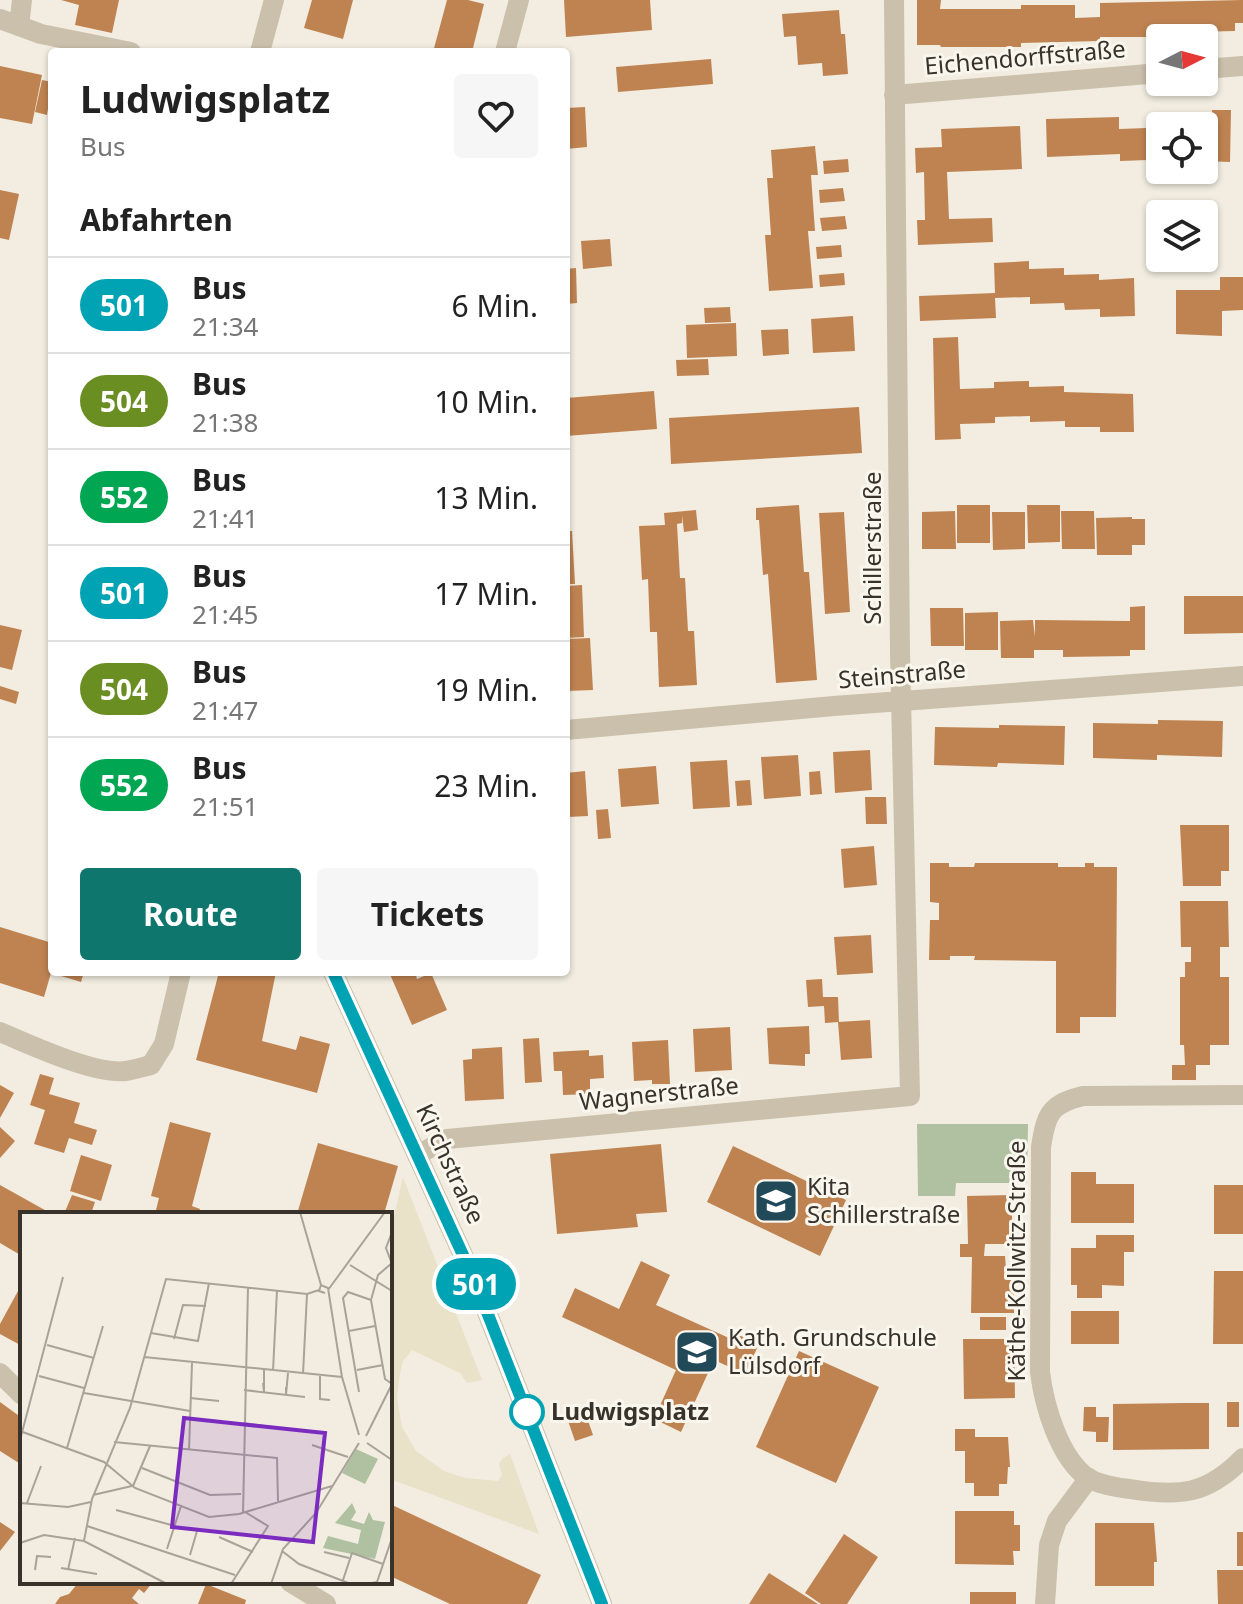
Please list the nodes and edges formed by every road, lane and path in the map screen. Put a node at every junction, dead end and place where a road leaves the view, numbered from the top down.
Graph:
1 (22, 0) edge
2 (274, 0) edge
3 (519, 0) edge
4 (894, 0) edge
5 (9, 22) edge
6 (111, 48) edge
7 (261, 48) edge
8 (506, 48) edge
9 (1243, 66) edge
10 (1218, 68) edge
11 (1146, 74) edge
12 (894, 95) junction
13 (1243, 676) edge
14 (902, 701) junction
15 (570, 730) edge
16 (180, 976) edge
17 (335, 976) edge
18 (0, 1032) edge
19 (1242, 1092) edge
20 (910, 1096) joint
21 (417, 1155) junction
22 (0, 1373) edge
23 (20, 1393) edge
24 (1243, 1458) edge
25 (1089, 1478) junction
26 (293, 1584) edge
27 (326, 1604) edge
28 (602, 1604) edge
29 (1045, 1604) edge

1 - 5 street
2 - 7 street
3 - 8 street
4 - 12 street, Schillerstraße
5 - 6 street
9 - 10 street
11 - 12 street, Eichendorffstraße
12 - 14 street, Schillerstraße
13 - 14 street, Steinstraße
14 - 15 street, Steinstraße
14 - 20 street, Schillerstraße
16 - 18 street
17 - 21 street, Kirchstraße
19 - 25 street, Käthe-Kollwitz-Straße
20 - 21 street, Wagnerstraße
21 - 28 street, Kirchstraße
22 - 23 street
24 - 25 street
25 - 29 street
26 - 27 street

